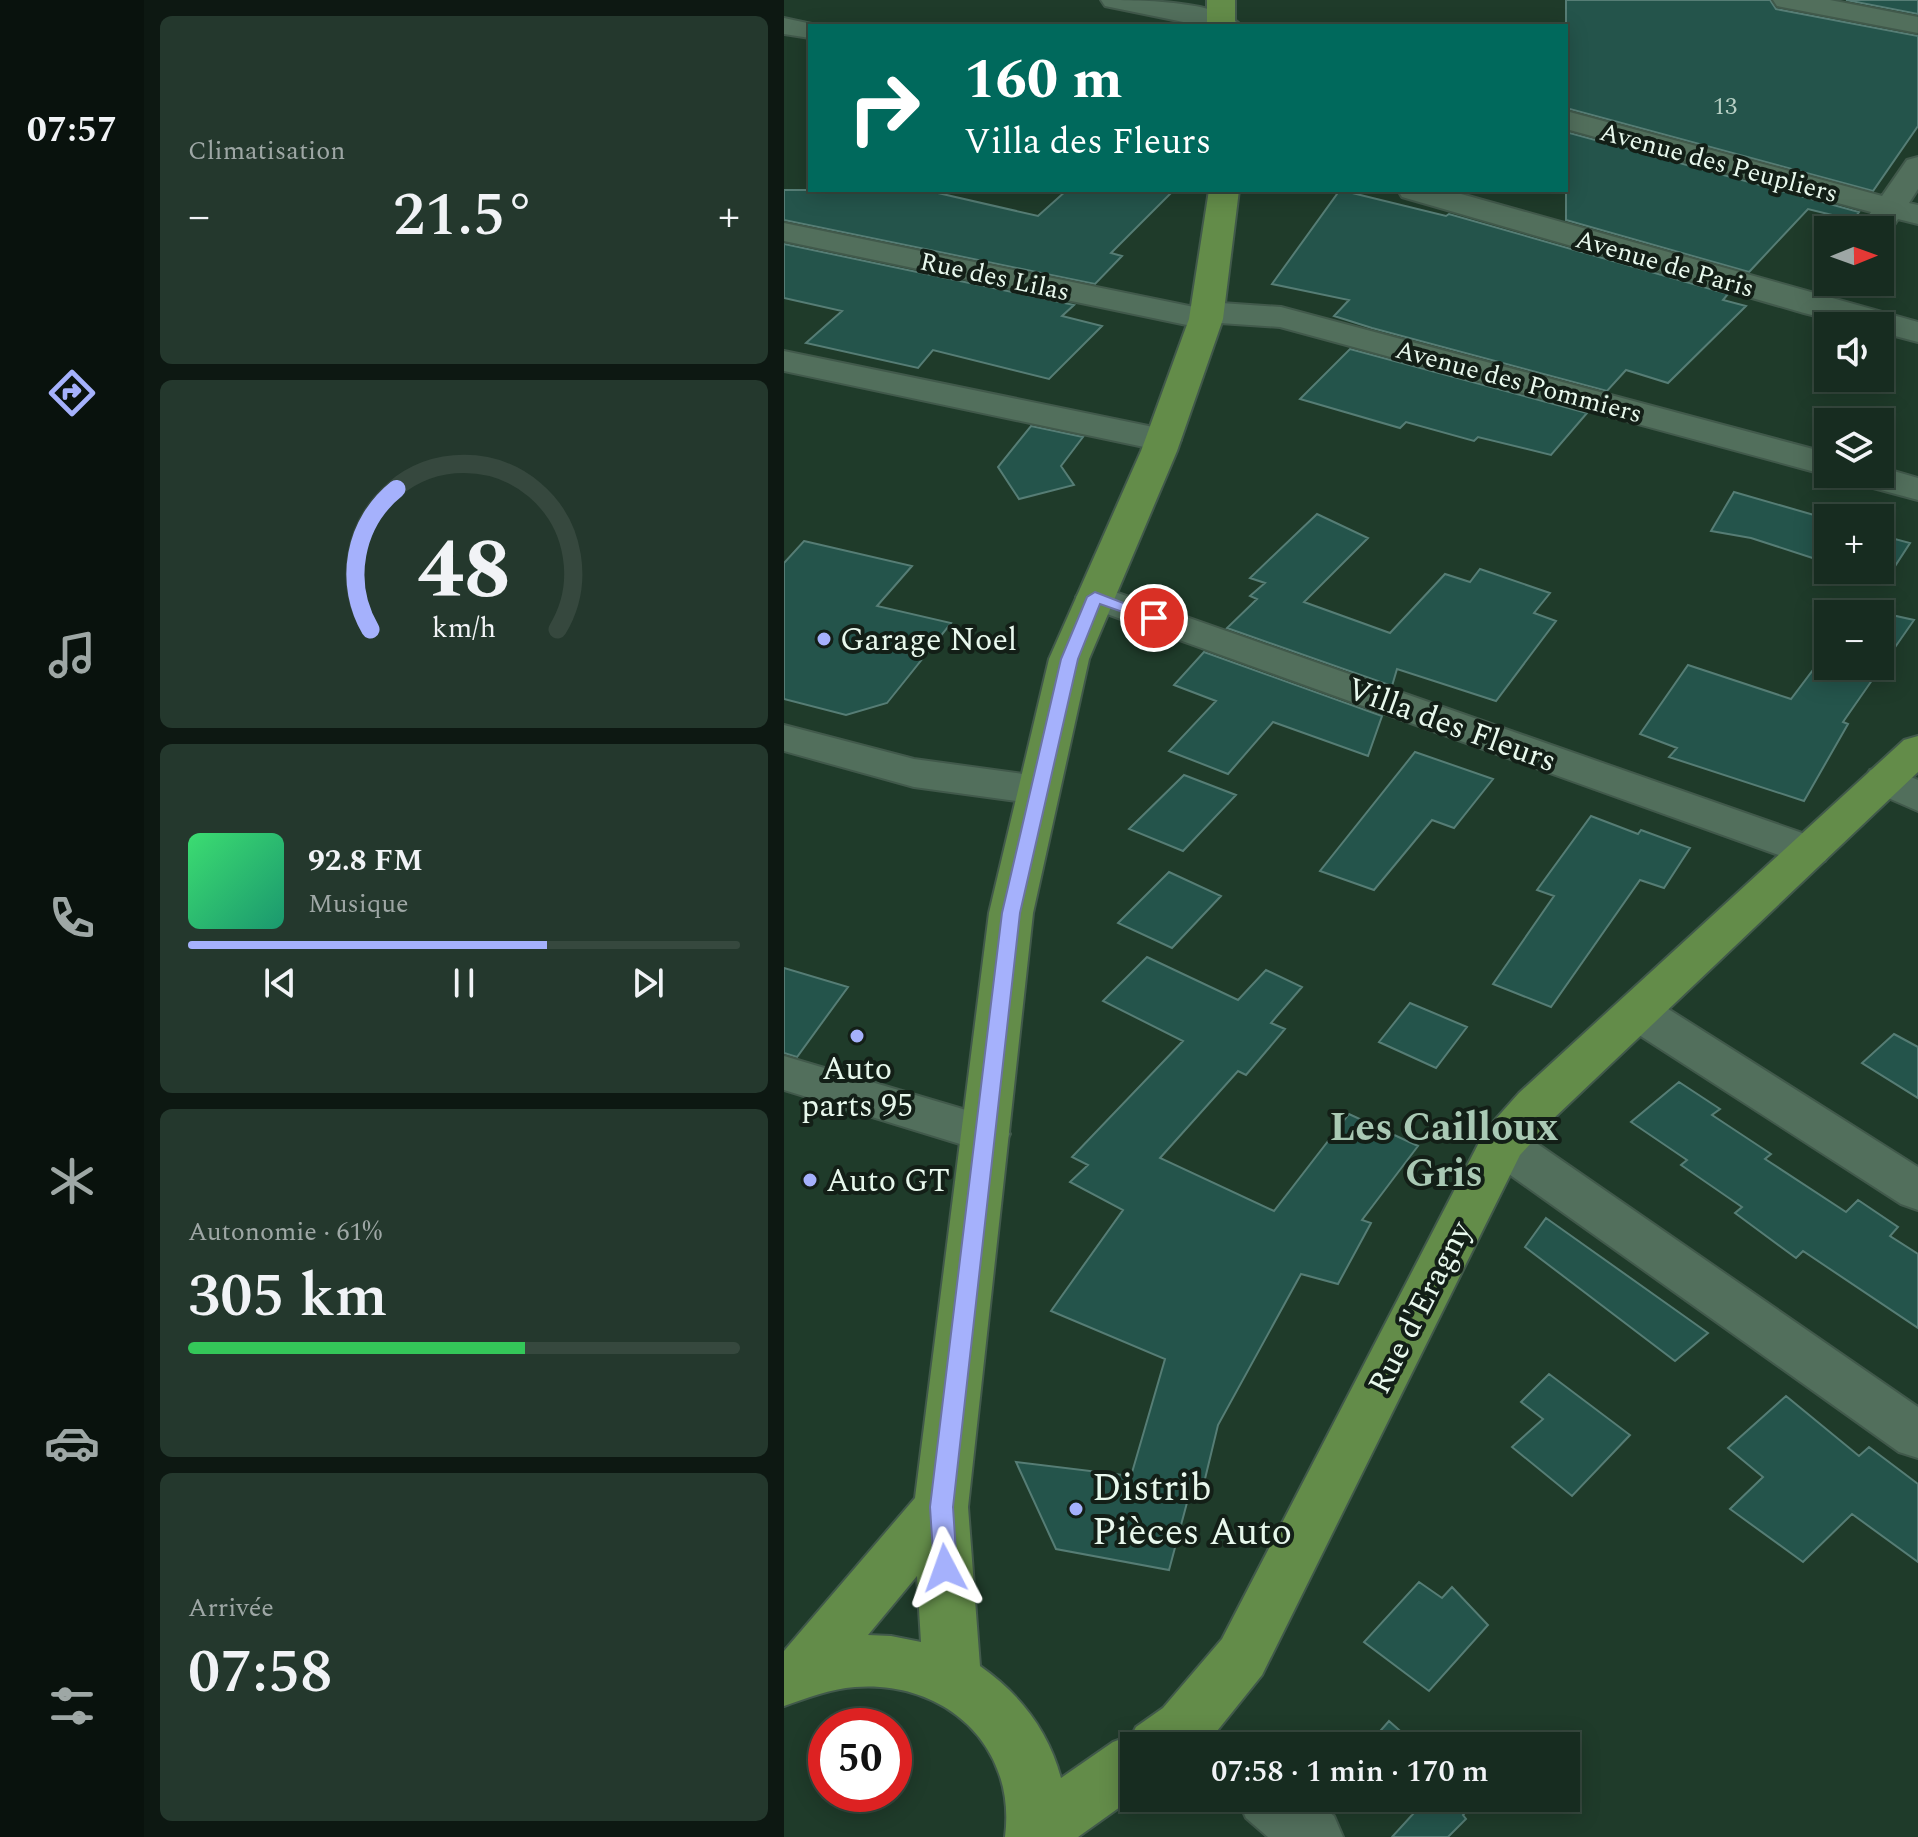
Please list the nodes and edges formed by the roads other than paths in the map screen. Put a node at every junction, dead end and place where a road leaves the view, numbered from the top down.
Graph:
1 (1115, 0) edge
2 (1787, 0) edge
3 (1222, 19) edge
4 (1918, 25) edge
5 (784, 26) edge
6 (808, 30) edge
7 (1568, 121) edge
8 (1918, 166) edge
9 (1224, 192) edge
10 (1421, 192) edge
11 (1895, 218) edge
12 (784, 232) edge
13 (1814, 291) edge
14 (1831, 296) edge
15 (1207, 316) junction
16 (1918, 332) edge
17 (784, 361) edge
18 (1161, 446) junction
19 (1814, 460) edge
20 (1894, 482) edge
21 (1918, 489) edge
22 (1095, 597) junction
23 (784, 738) edge
24 (1907, 775) edge
25 (1038, 790) junction
26 (1810, 851) junction
27 (1638, 1012) junction
28 (784, 1073) edge
29 (986, 1134) junction
30 (1502, 1144) junction
31 (1918, 1191) edge
32 (1918, 1436) edge
33 (941, 1507) junction
34 (794, 1675) edge
35 (952, 1678) junction
36 (1188, 1732) edge
37 (1120, 1772) edge
38 (1284, 1812) edge
39 (1035, 1834) edge
40 (1313, 1837) edge

1 - 3 street
2 - 4 street
5 - 6 street
7 - 11 street, Avenue des Peupliers
8 - 11 street
9 - 15 main road
10 - 13 street, Avenue de Paris
12 - 15 street, Rue des Lilas
14 - 16 street, Avenue de Paris
15 - 18 main road
15 - 19 street, Avenue des Pommiers
17 - 18 street
18 - 22 main road
20 - 21 street
22 - 25 main road
22 - 26 street, Villa des Fleurs
23 - 25 street
24 - 26 main road, Rue d'Eragny
25 - 29 main road
26 - 27 main road, Rue d'Eragny
27 - 30 main road, Rue d'Eragny
27 - 31 street
28 - 29 street
29 - 33 main road
30 - 32 street
30 - 36 main road, Rue d'Eragny
33 - 34 main road
33 - 35 main road
34 - 35 main road
35 - 39 main road
37 - 39 main road
38 - 40 street

